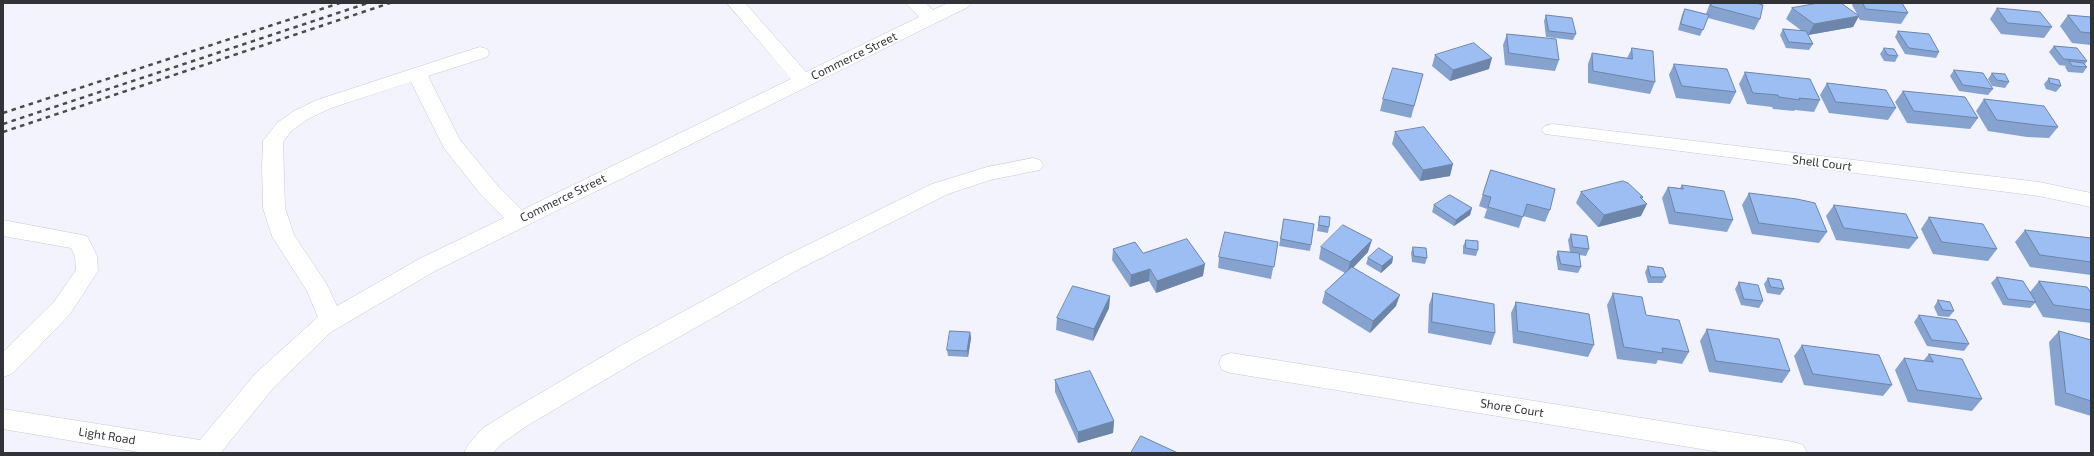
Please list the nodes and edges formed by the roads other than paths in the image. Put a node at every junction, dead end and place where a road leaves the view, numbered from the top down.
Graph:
1 (736, 3) edge
2 (915, 3) edge
3 (962, 3) edge
4 (931, 18) junction
5 (480, 53) dead end
6 (416, 74) junction
7 (803, 81) junction
8 (1552, 130) dead end
9 (1033, 165) dead end
10 (2091, 200) edge
11 (519, 220) junction
12 (3, 228) edge
13 (332, 321) junction
14 (1231, 364) dead end
15 (3, 366) edge
16 (3, 419) edge
17 (207, 453) edge
18 (477, 453) edge
19 (1794, 453) edge

1 - 7 street
2 - 4 street
3 - 4 street, Commerce Street
4 - 7 street, Commerce Street
5 - 6 street
6 - 11 street
6 - 13 street
7 - 11 street, Commerce Street
8 - 10 street, Shell Court
9 - 18 street
11 - 13 street, Commerce Street
12 - 15 street
13 - 17 street, Commerce Street
14 - 19 street, Shore Court
16 - 17 street, Light Road

